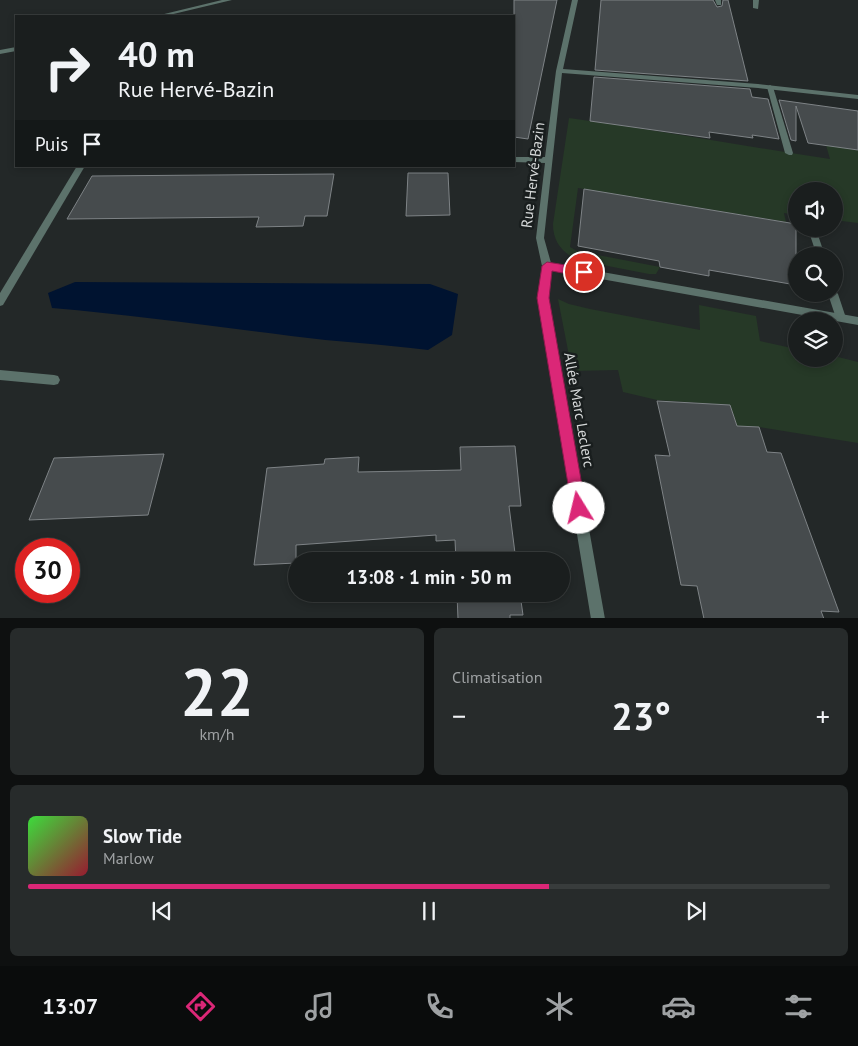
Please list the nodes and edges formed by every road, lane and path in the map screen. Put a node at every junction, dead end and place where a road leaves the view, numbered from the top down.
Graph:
1 (229, 0) edge
2 (574, 0) edge
3 (756, 0) edge
4 (756, 8) dead end
5 (163, 15) edge
6 (15, 49) edge
7 (0, 52) edge
8 (559, 71) junction
9 (770, 87) junction
10 (858, 97) edge
11 (789, 153) dead end
12 (515, 160) edge
13 (548, 160) junction
14 (80, 167) edge
15 (547, 266) junction
16 (0, 302) edge
17 (807, 312) edge
18 (843, 318) edge
19 (858, 321) edge
20 (0, 375) edge
21 (54, 380) dead end
22 (598, 618) edge

1 - 5 street
2 - 8 street, Rue Hervé-Bazin
3 - 4 street
6 - 7 street
8 - 9 street
8 - 13 street, Rue Hervé-Bazin
9 - 10 street
9 - 11 street
12 - 13 street
13 - 15 street, Rue Hervé-Bazin
14 - 16 street
15 - 17 street
15 - 22 street, Allée Marc Leclerc
18 - 19 street
20 - 21 street

